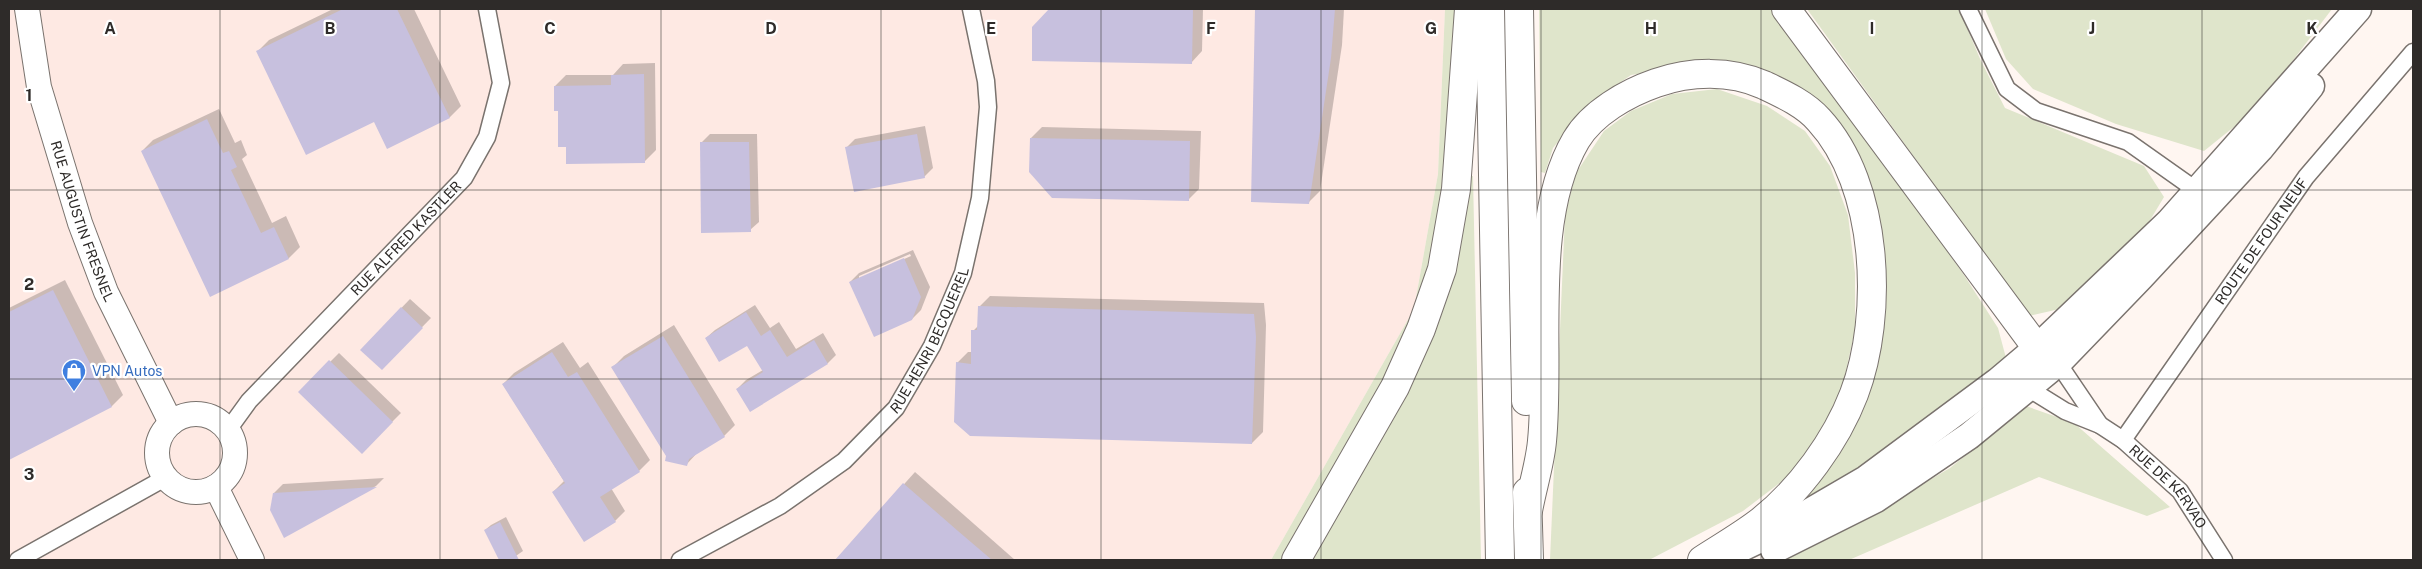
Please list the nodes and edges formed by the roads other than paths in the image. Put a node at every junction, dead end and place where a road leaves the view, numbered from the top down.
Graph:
1 (27, 9) edge
2 (486, 9) edge
3 (971, 9) edge
4 (1469, 9) edge
5 (1490, 9) edge
6 (1519, 9) edge
7 (1786, 9) edge
8 (1968, 9) edge
9 (2358, 9) edge
10 (2368, 9) edge
11 (2413, 52) edge
12 (2204, 195) junction
13 (2047, 355) junction
14 (2028, 388) junction
15 (171, 423) junction
16 (2100, 425) junction
17 (228, 430) junction
18 (2123, 440) junction
19 (165, 478) junction
20 (216, 487) junction
21 (1528, 511) junction
22 (18, 560) edge
23 (252, 560) edge
24 (680, 560) edge
25 (1296, 560) edge
26 (1500, 560) edge
27 (1529, 560) edge
28 (1702, 560) edge
29 (1716, 560) edge
30 (1751, 560) edge
31 (2224, 560) edge

1 - 15 street, RUE AUGUSTIN FRESNEL
2 - 17 street, RUE ALFRED KASTLER
3 - 24 street, RUE HENRI BECQUEREL
4 - 25 highway
5 - 26 highway
6 - 21 highway
7 - 13 highway
8 - 12 street
9 - 12 main road
10 - 12 main road
11 - 18 street, ROUTE DE FOUR NEUF
12 - 13 main road
13 - 14 main road
13 - 16 street
13 - 29 main road
14 - 16 street
14 - 30 main road
15 - 17 street
15 - 19 street
16 - 18 street, RUE DE KERVAO
17 - 20 street
18 - 31 street, RUE DE KERVAO
19 - 20 street
19 - 22 street
20 - 23 street
21 - 27 highway
21 - 28 highway

